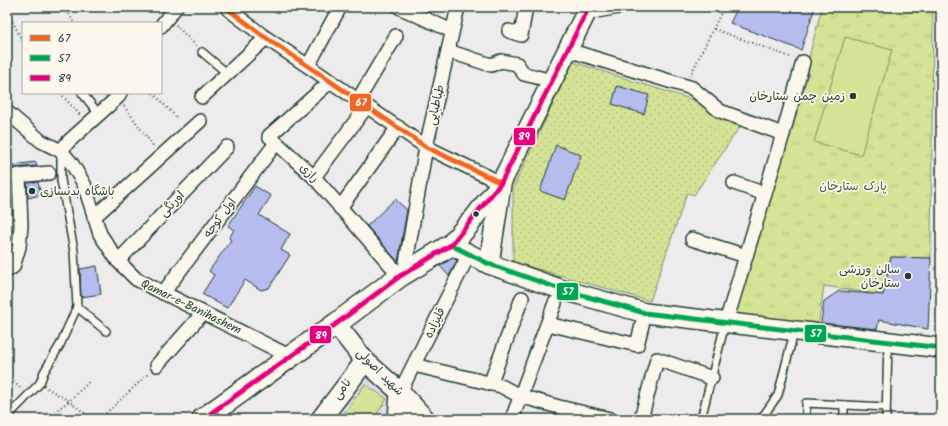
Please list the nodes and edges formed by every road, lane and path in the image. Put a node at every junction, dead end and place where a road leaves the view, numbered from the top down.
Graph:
1 (65, 7) edge
2 (340, 7) edge
3 (399, 7) edge
4 (458, 7) edge
5 (526, 7) edge
6 (619, 7) edge
7 (724, 7) edge
8 (228, 9) dead end
9 (588, 10) edge
10 (7, 11) edge
11 (168, 17) edge
12 (73, 22) edge
13 (714, 29) junction
14 (452, 31) junction
15 (509, 32) dead end
16 (396, 36) dead end
17 (266, 38) junction
18 (22, 40) edge
19 (568, 50) junction
20 (448, 51) junction
21 (202, 52) joint
22 (803, 62) joint
23 (308, 66) junction
24 (228, 74) junction
25 (552, 81) junction
26 (331, 82) junction
27 (685, 86) junction
28 (61, 94) edge
29 (83, 94) edge
30 (154, 94) edge
31 (119, 95) edge
32 (202, 98) dead end
33 (362, 103) junction
34 (7, 112) edge
35 (99, 114) junction
36 (178, 119) dead end
37 (200, 121) dead end
38 (88, 124) junction
39 (398, 127) junction
40 (783, 134) junction
41 (276, 143) junction
42 (227, 147) dead end
43 (426, 147) junction
44 (61, 151) junction
45 (161, 157) junction
46 (49, 173) dead end
47 (13, 176) edge
48 (314, 177) junction
49 (501, 183) junction
50 (734, 183) dead end
51 (765, 194) junction
52 (340, 208) junction
53 (94, 217) junction
54 (470, 223) joint
55 (692, 239) dead end
56 (460, 250) junction
57 (746, 256) junction
58 (118, 260) junction
59 (489, 264) junction
60 (7, 270) edge
61 (402, 275) junction
62 (163, 293) junction
63 (522, 298) dead end
64 (555, 303) dead end
65 (77, 307) junction
66 (203, 313) junction
67 (646, 313) junction
68 (726, 322) junction
69 (336, 324) junction
70 (548, 324) junction
71 (794, 330) junction
72 (106, 331) dead end
73 (888, 342) junction
74 (941, 348) edge
75 (291, 357) junction
76 (365, 361) junction
77 (414, 365) junction
78 (157, 366) joint
79 (7, 377) edge
80 (712, 378) junction
81 (90, 381) dead end
82 (40, 383) junction
83 (490, 384) junction
84 (400, 392) junction
85 (29, 394) junction
86 (520, 396) junction
87 (69, 401) junction
88 (844, 405) junction
89 (886, 407) junction
90 (642, 415) dead end
91 (7, 417) edge
92 (45, 419) edge
93 (92, 419) edge
94 (100, 419) edge
95 (203, 419) edge
96 (321, 419) edge
97 (398, 419) edge
98 (426, 419) edge
99 (512, 419) edge
100 (610, 419) edge
101 (701, 419) edge
102 (761, 419) edge
103 (806, 419) edge
104 (844, 419) edge
105 (886, 419) edge

1 - 12 path
2 - 23 street
3 - 14 street
4 - 14 street, طباطبایی
5 - 15 street
6 - 9 street
7 - 13 path
8 - 17 street
9 - 19 street
10 - 18 path
11 - 21 path
13 - 22 path
13 - 27 path
14 - 20 street, طباطبایی
16 - 33 street
17 - 23 street
17 - 24 street
19 - 25 street
19 - 27 street
20 - 25 street
20 - 43 street, طباطبایی
21 - 24 lane
22 - 40 street
23 - 26 street
24 - 32 street
25 - 49 street
26 - 33 street
26 - 41 street
27 - 40 street
28 - 38 path
29 - 35 lane
30 - 36 path
31 - 35 street
31 - 45 path
33 - 39 street
33 - 48 street
34 - 44 street, Qamar-e-Banihashem
35 - 38 street
37 - 45 street
38 - 44 street
39 - 43 street
39 - 52 street
40 - 51 street
41 - 48 street, رازی
41 - 62 street, اول کوچه
42 - 58 street, اورنگی
43 - 49 street
43 - 61 street, طباطبایی
44 - 53 street, Qamar-e-Banihashem
44 - 65 lane
45 - 53 street
46 - 47 street
47 - 60 street
48 - 52 street, رازی
49 - 54 street
49 - 59 street
50 - 51 street
51 - 57 street
52 - 61 street, رازی
53 - 58 street, Qamar-e-Banihashem
54 - 56 main road
55 - 57 street
56 - 59 street
56 - 61 main road
56 - 77 street, قلیزاده
57 - 68 street
58 - 62 street, Qamar-e-Banihashem
59 - 67 street
61 - 69 main road
62 - 66 street, Qamar-e-Banihashem
63 - 83 street
64 - 70 street
65 - 72 lane
65 - 82 lane
66 - 75 street, Qamar-e-Banihashem
66 - 78 street
67 - 68 street
67 - 70 street
68 - 71 street
68 - 80 lane
69 - 75 main road
69 - 76 street, شهید اصولی
70 - 86 street
71 - 73 street
71 - 102 lane
73 - 74 street
73 - 89 lane
75 - 95 main road
76 - 84 street, شهید اصولی
76 - 96 street, نامی
77 - 83 street
77 - 84 street, قلیزاده
78 - 94 path
79 - 85 path
80 - 90 street
80 - 101 lane
81 - 87 path
82 - 85 lane
82 - 87 path
83 - 86 street
84 - 97 street
84 - 98 street, شهید اصولی
85 - 91 lane
86 - 99 street
86 - 100 street
87 - 92 path
87 - 93 path
88 - 89 lane
88 - 103 lane
88 - 104 lane
89 - 105 lane

